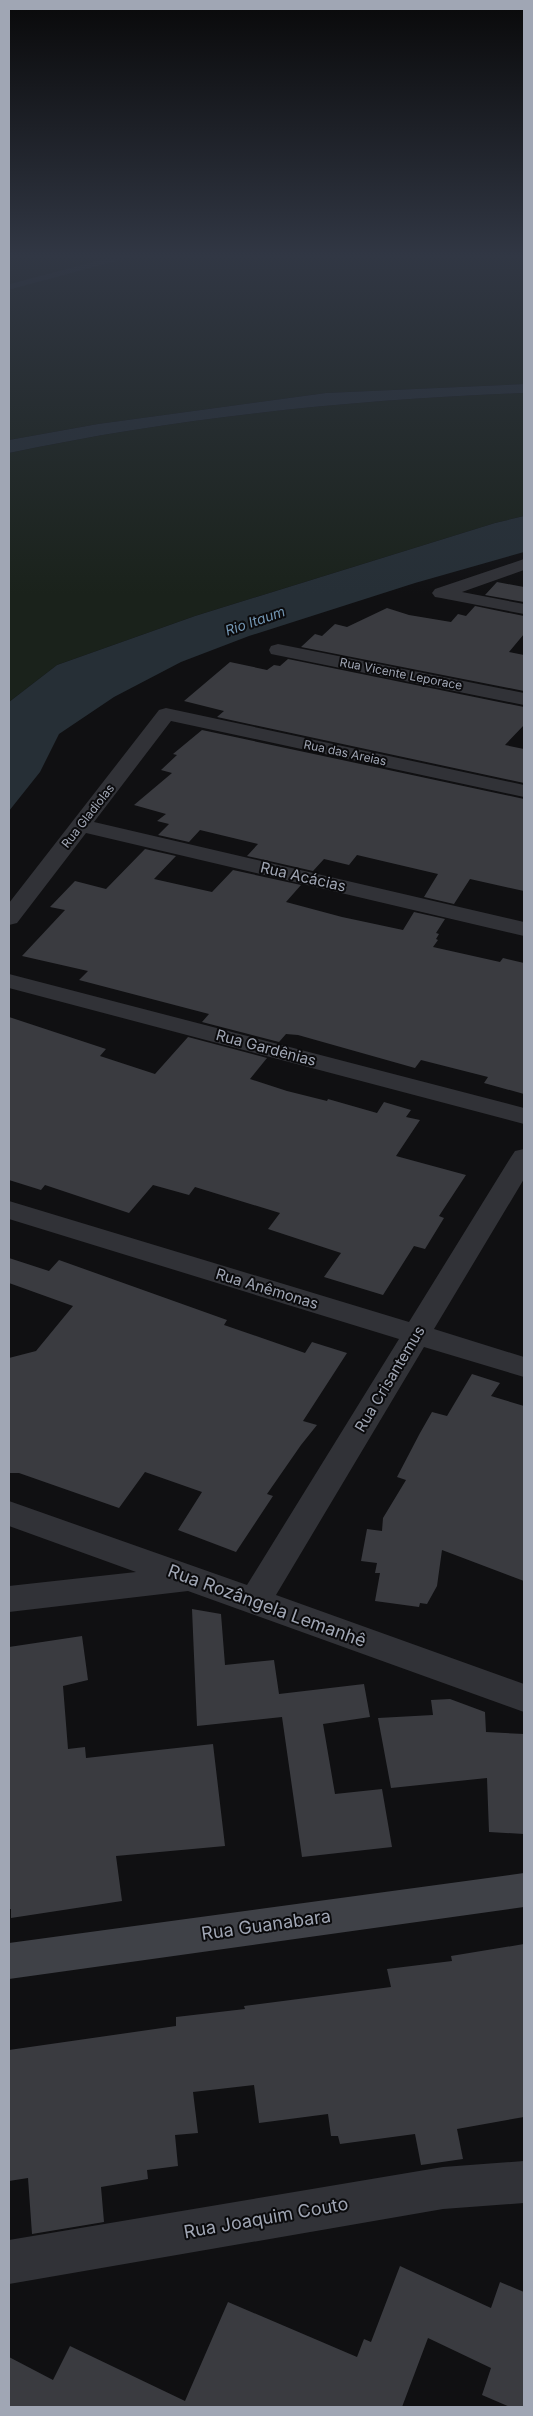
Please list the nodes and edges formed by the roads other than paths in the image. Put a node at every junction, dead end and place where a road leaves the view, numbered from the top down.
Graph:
1 (524, 564) edge
2 (524, 609) edge
3 (278, 650) dead end
4 (524, 698) edge
5 (166, 714) joint
6 (524, 790) edge
7 (81, 825) junction
8 (9, 918) edge
9 (524, 929) edge
10 (9, 981) edge
11 (524, 1116) edge
12 (524, 1157) edge
13 (9, 1210) edge
14 (417, 1334) junction
15 (524, 1367) edge
16 (9, 1513) edge
17 (189, 1578) junction
18 (9, 1599) edge
19 (255, 1601) junction
20 (524, 1698) edge
21 (524, 1890) edge
22 (9, 1961) edge
23 (524, 2182) edge
24 (9, 2262) edge

1 - 2 street
3 - 4 street, Rua Vicente Leporace
5 - 6 street, Rua das Areias
5 - 7 street, Rua Gladiolas
7 - 8 street, Rua Gladiolas
7 - 9 street, Rua Acácias
10 - 11 street, Rua Gardênias
12 - 14 street, Rua Crisantemus
13 - 14 street, Rua Anêmonas
14 - 15 street, Rua Anêmonas
14 - 19 street, Rua Crisantemus
16 - 17 street, Rua Rozângela Lemanhê
17 - 18 street
17 - 19 street, Rua Rozângela Lemanhê
19 - 20 street, Rua Rozângela Lemanhê
21 - 22 main road, Rua Guanabara
23 - 24 street, Rua Joaquim Couto

